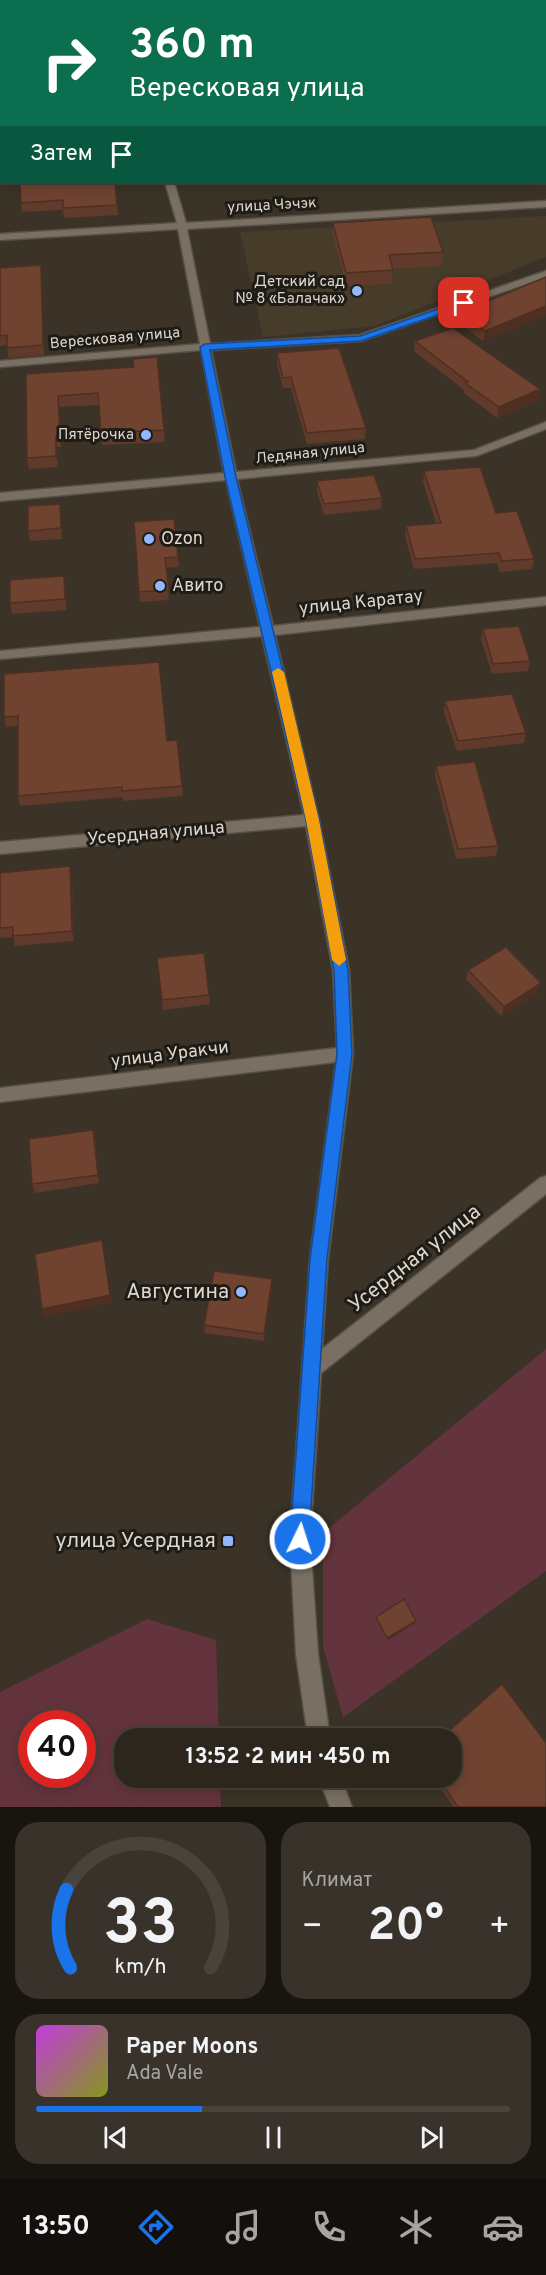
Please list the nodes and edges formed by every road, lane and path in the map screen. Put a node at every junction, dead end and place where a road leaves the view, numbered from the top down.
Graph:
1 (170, 183) edge
2 (546, 204) edge
3 (182, 226) junction
4 (0, 237) edge
5 (546, 274) edge
6 (205, 347) junction
7 (0, 364) edge
8 (546, 425) edge
9 (231, 477) junction
10 (0, 496) edge
11 (546, 601) edge
12 (269, 631) junction
13 (0, 655) edge
14 (312, 820) junction
15 (0, 848) edge
16 (345, 1054) junction
17 (0, 1095) edge
18 (546, 1184) edge
19 (311, 1369) junction
20 (318, 1728) edge
21 (334, 1788) edge
22 (341, 1807) edge

1 - 3 street
2 - 3 street, улица Чэчэк
3 - 4 street, улица Чэчэк
3 - 6 street
5 - 6 street, Вересковая улица
6 - 7 street, Вересковая улица
6 - 9 street
8 - 9 street, Ледяная улица
9 - 10 street, Ледяная улица
9 - 12 street
11 - 12 street, улица Каратау
12 - 13 street, улица Каратау
12 - 14 street
14 - 15 street, Усердная улица
14 - 16 street
16 - 17 street, улица Уракчи
16 - 19 street
18 - 19 street, Усердная улица
19 - 20 street
21 - 22 street

